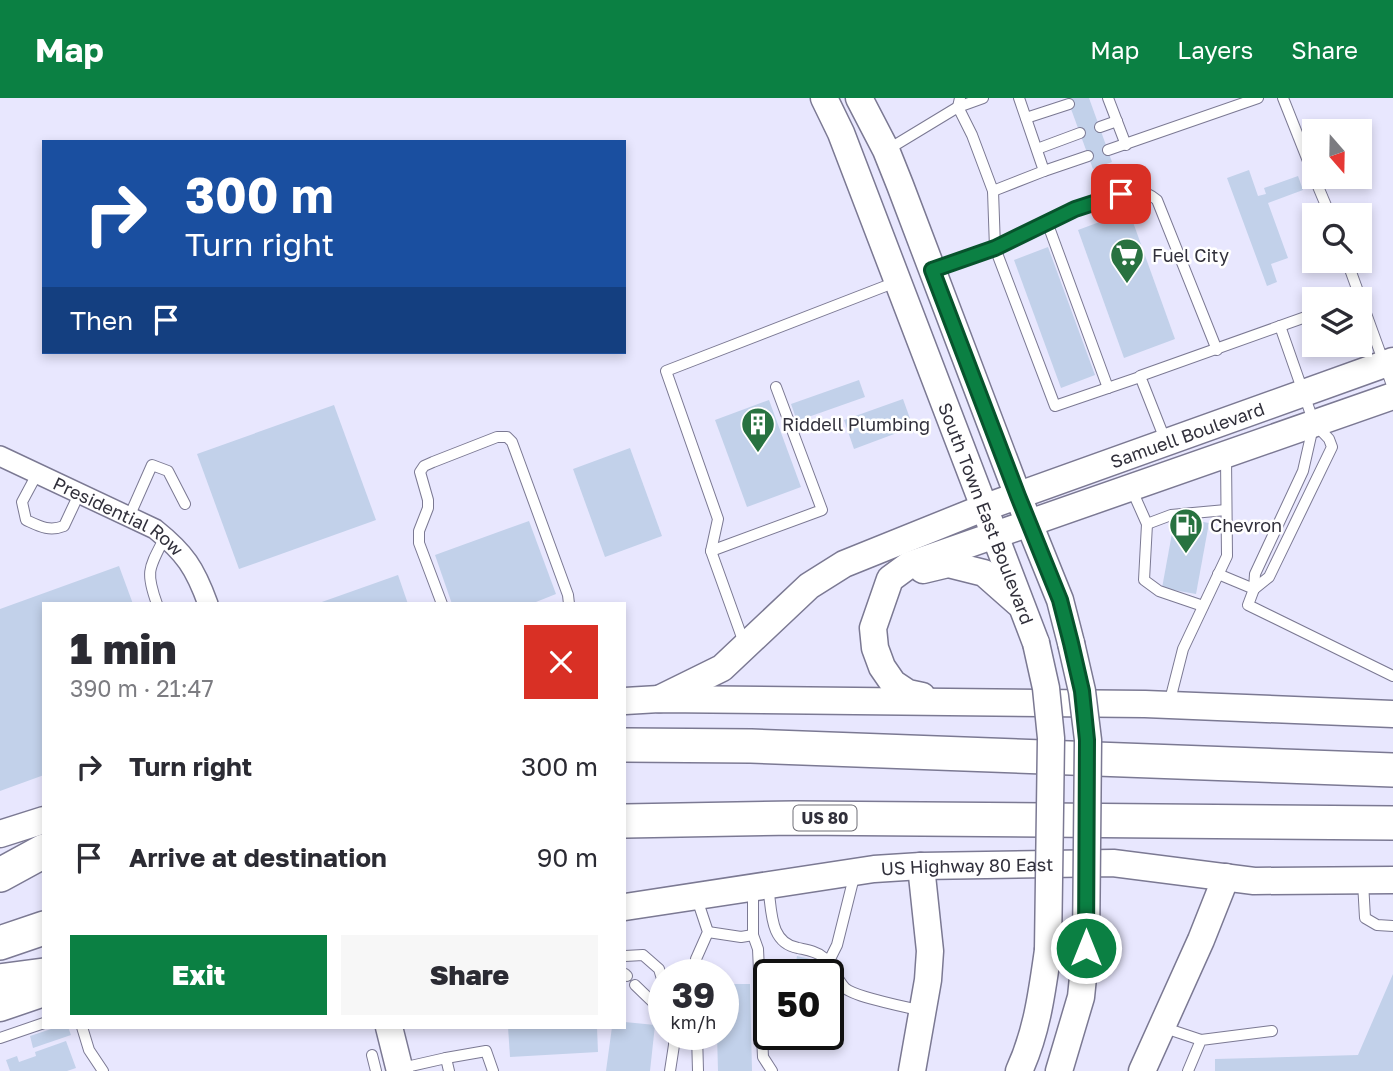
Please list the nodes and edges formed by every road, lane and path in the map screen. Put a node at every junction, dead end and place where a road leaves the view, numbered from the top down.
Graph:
1 (824, 98) edge
2 (859, 98) edge
3 (983, 98) edge
4 (1019, 98) edge
5 (1108, 98) edge
6 (1258, 98) edge
7 (1283, 98) edge
8 (959, 103) edge
9 (1069, 104) dead end
10 (1026, 118) junction
11 (1117, 121) junction
12 (1100, 127) dead end
13 (1080, 134) dead end
14 (1126, 145) junction
15 (1302, 146) edge
16 (1037, 149) junction
17 (886, 150) junction
18 (1108, 150) dead end
19 (1088, 156) dead end
20 (1044, 171) junction
21 (993, 191) junction
22 (1047, 222) junction
23 (995, 248) junction
24 (932, 270) junction
25 (898, 281) junction
26 (1302, 318) edge
27 (1280, 326) junction
28 (1372, 330) edge
29 (1217, 350) junction
30 (1390, 371) edge
31 (1140, 377) junction
32 (776, 387) dead end
33 (1108, 388) junction
34 (1304, 393) junction
35 (1393, 396) edge
36 (1314, 423) junction
37 (1166, 443) junction
38 (1226, 454) junction
39 (0, 456) edge
40 (37, 474) junction
41 (1130, 487) junction
42 (79, 494) junction
43 (1018, 496) junction
44 (185, 504) dead end
45 (983, 508) junction
46 (1226, 510) junction
47 (129, 517) junction
48 (1028, 522) junction
49 (1147, 524) junction
50 (993, 534) junction
51 (166, 537) junction
52 (711, 551) junction
53 (1218, 573) junction
54 (1254, 589) junction
55 (885, 597) junction
56 (156, 602) edge
57 (207, 602) edge
58 (441, 602) edge
59 (569, 602) edge
60 (1203, 606) junction
61 (1022, 607) junction
62 (745, 647) junction
63 (1393, 676) edge
64 (659, 699) junction
65 (948, 700) junction
66 (626, 701) edge
67 (1168, 705) junction
68 (1393, 714) edge
69 (626, 745) edge
70 (1393, 770) edge
71 (42, 821) edge
72 (626, 821) edge
73 (1393, 823) edge
74 (0, 834) edge
75 (42, 852) edge
76 (921, 866) junction
77 (856, 872) junction
78 (0, 875) edge
79 (42, 877) edge
80 (1226, 877) junction
81 (1363, 880) junction
82 (1393, 880) edge
83 (761, 887) junction
84 (0, 892) edge
85 (696, 896) junction
86 (626, 907) edge
87 (1393, 926) edge
88 (42, 929) edge
89 (708, 932) junction
90 (753, 934) junction
91 (0, 943) edge
92 (626, 956) edge
93 (648, 959) edge
94 (696, 959) edge
95 (825, 959) edge
96 (830, 959) edge
97 (42, 975) edge
98 (0, 982) edge
99 (635, 985) dead end
100 (844, 985) edge
101 (42, 994) edge
102 (648, 998) edge
103 (0, 1008) edge
104 (923, 1011) junction
105 (42, 1024) edge
106 (1162, 1027) junction
107 (83, 1029) edge
108 (389, 1029) edge
109 (1272, 1031) dead end
110 (0, 1038) edge
111 (1201, 1040) junction
112 (673, 1050) edge
113 (697, 1050) edge
114 (372, 1055) dead end
115 (446, 1058) junction
116 (392, 1070) edge
117 (103, 1071) edge
118 (449, 1071) edge
119 (493, 1071) edge
120 (670, 1071) edge
121 (698, 1071) edge
122 (772, 1071) edge
123 (912, 1071) edge
124 (1019, 1071) edge
125 (1059, 1071) edge
126 (1142, 1071) edge
127 (1188, 1071) edge

1 - 25 main road, South Town East Boulevard
2 - 17 main road, South Town East Boulevard
3 - 8 lane
4 - 10 lane
5 - 11 lane
6 - 14 lane
7 - 15 lane
8 - 17 lane
8 - 21 lane
9 - 10 lane
10 - 16 lane
11 - 12 lane
11 - 14 lane
13 - 16 lane
14 - 18 lane
16 - 20 lane
17 - 24 main road, South Town East Boulevard
19 - 20 lane
20 - 21 lane
21 - 23 lane
22 - 23 lane
22 - 29 lane
22 - 33 lane
23 - 24 lane
23 - 33 lane
24 - 25 main road
24 - 43 main road, South Town East Boulevard
25 - 45 main road, South Town East Boulevard
25 - 52 lane
26 - 27 lane
27 - 29 lane
27 - 34 lane
28 - 30 lane
29 - 31 lane
30 - 34 main road, Samuell Boulevard
31 - 33 lane
31 - 37 lane
32 - 52 lane
34 - 36 lane
34 - 37 main road, Samuell Boulevard
35 - 36 main road, Samuell Boulevard
36 - 38 main road, Samuell Boulevard
36 - 54 lane
36 - 54 lane
37 - 43 main road, Samuell Boulevard
38 - 41 main road, Samuell Boulevard
38 - 46 lane
39 - 40 street, Presidential Row
40 - 42 street, Presidential Row
40 - 42 lane
41 - 48 main road, Samuell Boulevard
41 - 49 lane
42 - 47 street, Presidential Row
43 - 45 main road, Samuell Boulevard
43 - 48 main road, South Town East Boulevard
44 - 47 lane
45 - 50 main road, South Town East Boulevard
45 - 62 main road, Samuell Boulevard
46 - 49 lane
46 - 53 lane
47 - 51 street, Presidential Row
48 - 50 main road, Samuell Boulevard
48 - 125 main road, South Town East Boulevard, bridge
49 - 60 lane
50 - 55 main road, Samuell Boulevard
50 - 61 main road, South Town East Boulevard
51 - 56 lane
51 - 57 street, Presidential Row
52 - 62 lane
53 - 54 lane
53 - 60 lane
54 - 63 lane
55 - 61 main road
55 - 65 main road, Samuell Boulevard
58 - 59 lane
60 - 67 lane
61 - 124 main road, South Town East Boulevard, bridge
62 - 64 main road, Samuell Boulevard
64 - 65 main road
64 - 66 main road
65 - 67 main road
67 - 68 main road
69 - 70 highway
71 - 74 main road
72 - 73 highway, US 80
75 - 78 highway
76 - 77 main road, US Highway 80 East
76 - 80 main road, US Highway 80 East
76 - 104 main road
77 - 83 main road, US Highway 80 East
77 - 96 lane
79 - 84 highway
80 - 81 main road, US Highway 80 East
80 - 106 main road
81 - 82 main road, US Highway 80 East
81 - 87 lane
83 - 85 main road, US Highway 80 East
83 - 90 lane
83 - 95 lane
85 - 86 main road, US Highway 80 East
85 - 89 lane
88 - 91 highway
89 - 90 lane
89 - 94 lane
90 - 122 lane
92 - 93 lane
97 - 98 highway
99 - 102 lane
100 - 104 lane
101 - 103 main road
104 - 123 main road
105 - 110 lane
106 - 111 lane
106 - 126 main road
107 - 117 lane
108 - 116 main road
109 - 111 lane
111 - 127 lane
112 - 120 lane
113 - 121 lane
114 - 116 lane
115 - 116 lane
115 - 118 lane
115 - 119 lane

